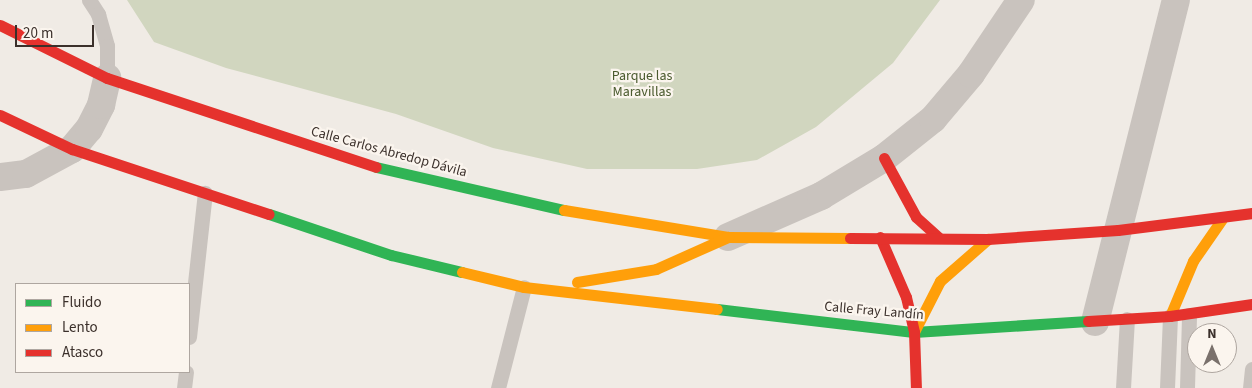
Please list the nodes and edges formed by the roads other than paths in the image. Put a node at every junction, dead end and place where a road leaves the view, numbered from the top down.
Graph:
1 (89, 0) edge
2 (1021, 0) edge
3 (1176, 0) edge
4 (0, 25) edge
5 (107, 78) junction
6 (0, 115) edge
7 (72, 150) junction
8 (884, 158) junction
9 (0, 176) edge
10 (204, 194) junction
11 (1252, 213) edge
12 (1222, 219) junction
13 (1118, 230) junction
14 (880, 237) junction
15 (728, 238) junction
16 (939, 238) junction
17 (988, 239) junction
18 (524, 287) junction
19 (1250, 305) edge
20 (1189, 315) junction
21 (1170, 316) junction
22 (1127, 319) junction
23 (1095, 322) junction
24 (1252, 322) edge
25 (190, 327) edge
26 (914, 332) junction
27 (1252, 369) edge
28 (186, 373) edge
29 (184, 388) edge
30 (498, 388) edge
31 (916, 388) edge
32 (1123, 388) edge
33 (1167, 388) edge
34 (1187, 388) edge
35 (1250, 388) edge

1 - 5 lane
2 - 8 street
3 - 13 street
4 - 5 main road, Calle Carlos Abredop Dávila
5 - 7 street
5 - 15 main road, Calle Carlos Abredop Dávila
6 - 7 main road
7 - 9 street
7 - 10 main road
8 - 15 street
8 - 16 main road
10 - 18 main road
10 - 25 lane
11 - 12 main road
12 - 13 main road
12 - 21 main road
13 - 17 main road
13 - 23 street
14 - 15 main road
14 - 16 main road
14 - 26 main road
15 - 18 main road
16 - 17 main road
17 - 26 main road
18 - 26 main road, Calle Fray Landín
18 - 30 lane
19 - 20 main road, Calle Fray Landín
19 - 24 lane
20 - 21 main road, Calle Fray Landín
20 - 34 lane
21 - 22 main road, Calle Fray Landín
21 - 33 lane
22 - 23 main road, Calle Fray Landín
22 - 32 lane
23 - 26 main road, Calle Fray Landín
26 - 31 main road
27 - 35 lane
28 - 29 lane

